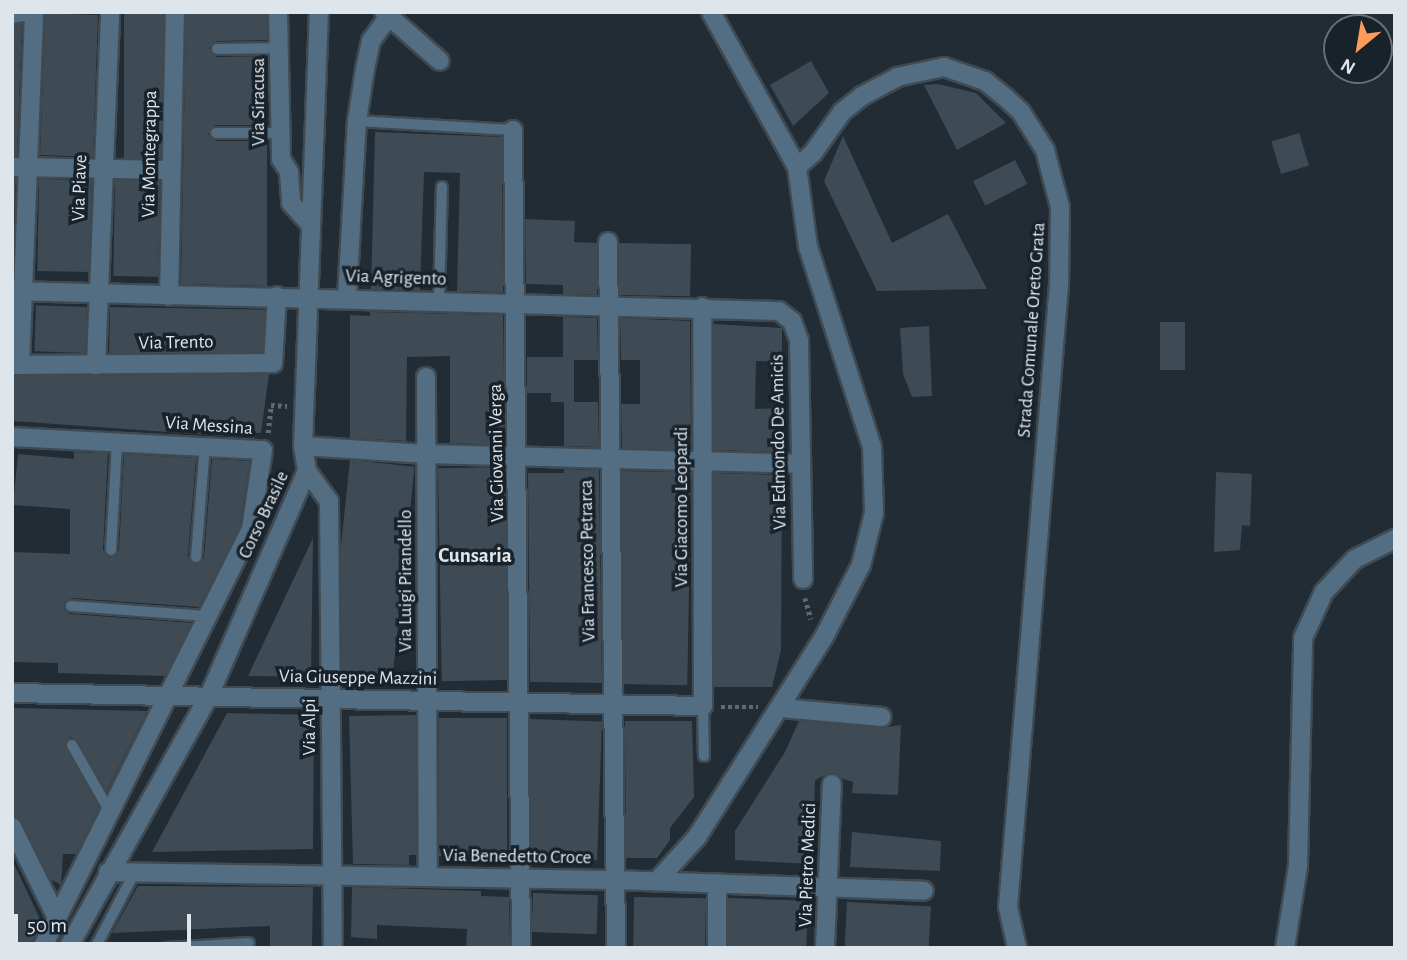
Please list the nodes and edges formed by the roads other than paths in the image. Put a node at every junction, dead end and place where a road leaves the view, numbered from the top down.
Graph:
1 (24, 12) edge
2 (34, 12) edge
3 (110, 12) edge
4 (175, 12) edge
5 (278, 12) edge
6 (319, 12) edge
7 (710, 12) edge
8 (12, 14) edge
9 (389, 14) edge
10 (280, 48) junction
11 (217, 49) dead end
12 (440, 61) dead end
13 (357, 121) junction
14 (513, 130) joint
15 (215, 133) dead end
16 (281, 133) junction
17 (20, 167) edge
18 (797, 167) junction
19 (101, 169) junction
20 (170, 170) junction
21 (442, 187) dead end
22 (310, 224) junction
23 (608, 242) dead end
24 (17, 291) edge
25 (99, 294) junction
26 (169, 296) junction
27 (277, 296) junction
28 (311, 296) junction
29 (348, 298) junction
30 (439, 300) junction
31 (516, 302) junction
32 (608, 304) junction
33 (702, 307) junction
34 (779, 311) joint
35 (16, 365) edge
36 (96, 365) junction
37 (426, 377) dead end
38 (12, 437) edge
39 (117, 442) junction
40 (205, 446) junction
41 (303, 446) junction
42 (426, 454) junction
43 (518, 456) junction
44 (608, 459) junction
45 (703, 461) junction
46 (800, 464) junction
47 (307, 471) junction
48 (1395, 539) edge
49 (111, 551) dead end
50 (196, 557) dead end
51 (803, 579) road end
52 (71, 606) dead end
53 (208, 616) junction
54 (12, 693) edge
55 (169, 696) junction
56 (209, 696) junction
57 (331, 698) junction
58 (427, 701) junction
59 (520, 702) junction
60 (611, 704) junction
61 (703, 706) junction
62 (782, 708) junction
63 (882, 717) dead end
64 (72, 745) dead end
65 (704, 756) dead end
66 (832, 784) dead end
67 (110, 812) junction
68 (12, 827) edge
69 (136, 870) junction
70 (108, 872) junction
71 (332, 873) junction
72 (428, 876) junction
73 (521, 878) junction
74 (615, 880) junction
75 (657, 881) junction
76 (718, 883) junction
77 (827, 887) junction
78 (924, 891) dead end
79 (57, 918) junction
80 (249, 943) dead end
81 (521, 945) dead end
82 (41, 948) edge
83 (68, 948) edge
84 (95, 948) edge
85 (167, 948) edge
86 (333, 948) edge
87 (616, 948) edge
88 (717, 948) edge
89 (825, 948) edge
90 (1017, 948) edge
91 (1285, 948) edge

1 - 8 street
2 - 17 street
3 - 19 street, Via Piave
4 - 20 street, Via Montegrappa
5 - 10 street, Via Siracusa
6 - 22 street, Corso Brasile
7 - 18 street
9 - 12 street
9 - 13 street
10 - 11 lane
10 - 16 street, Via Siracusa
13 - 14 lane
13 - 29 street
14 - 31 street, Via Giovanni Verga
15 - 16 lane
16 - 22 street, Via Siracusa
17 - 19 street
17 - 24 street
18 - 62 street
18 - 90 street, Strada Comunale Oreto Grata
19 - 20 street
19 - 25 street, Via Piave
20 - 26 street, Via Montegrappa
21 - 30 lane
22 - 28 street, Corso Brasile
23 - 32 street, Via Francesco Petrarca
24 - 25 street, Via Agrigento
24 - 35 street
25 - 26 street, Via Agrigento
25 - 36 street, Via Piave
26 - 27 street, Via Agrigento
27 - 28 street, Via Agrigento
27 - 36 street, Via Trento
28 - 29 street, Via Agrigento
28 - 41 street, Corso Brasile
29 - 30 street, Via Agrigento
30 - 31 street, Via Agrigento
31 - 32 street, Via Agrigento
31 - 43 street, Via Giovanni Verga
32 - 33 street, Via Agrigento
32 - 44 street, Via Francesco Petrarca
33 - 34 street, Via Agrigento
33 - 45 street, Via Giacomo Leopardi
34 - 46 street, Via Edmondo De Amicis
35 - 36 street, Via Trento
37 - 42 street, Via Luigi Pirandello
38 - 39 street, Via Messina
39 - 40 street, Via Messina
39 - 49 lane
40 - 50 lane
40 - 53 street, Via Messina
41 - 42 street
41 - 47 street, Corso Brasile
42 - 43 street
42 - 58 street, Via Luigi Pirandello
43 - 44 street
43 - 59 street, Via Giovanni Verga
44 - 45 street
44 - 60 street, Via Francesco Petrarca
45 - 46 street
45 - 61 street, Via Giacomo Leopardi
46 - 51 street, Via Edmondo De Amicis
47 - 56 street, Corso Brasile
47 - 57 street, Via Alpi
48 - 91 street
52 - 53 lane
53 - 55 street, Via Messina
54 - 55 street, Via Giuseppe Mazzini
55 - 56 street, Via Giuseppe Mazzini
55 - 67 street
56 - 57 street, Via Giuseppe Mazzini
56 - 70 street, Corso Brasile
57 - 58 street, Via Giuseppe Mazzini
57 - 71 street, Via Alpi
58 - 59 street, Via Giuseppe Mazzini
58 - 72 street, Via Luigi Pirandello
59 - 60 street, Via Giuseppe Mazzini
59 - 73 street, Via Giovanni Verga
60 - 61 street, Via Giuseppe Mazzini
60 - 74 street, Via Francesco Petrarca
61 - 65 lane
62 - 63 street
62 - 75 street
64 - 67 lane
66 - 77 street, Via Pietro Medici
67 - 79 street
68 - 79 street
69 - 70 street, Via Benedetto Croce
69 - 71 street, Via Benedetto Croce
69 - 84 lane
70 - 83 street, Corso Brasile
71 - 72 street, Via Benedetto Croce
71 - 86 street, Via Alpi
72 - 73 street, Via Benedetto Croce
73 - 74 street, Via Benedetto Croce
73 - 81 street, Via Giovanni Verga
74 - 75 street, Via Benedetto Croce
74 - 87 street, Via Francesco Petrarca
75 - 76 street, Via Benedetto Croce
76 - 77 street, Via Benedetto Croce
76 - 88 street
77 - 78 street, Via Benedetto Croce
77 - 89 street, Via Pietro Medici
79 - 82 street
80 - 85 lane

